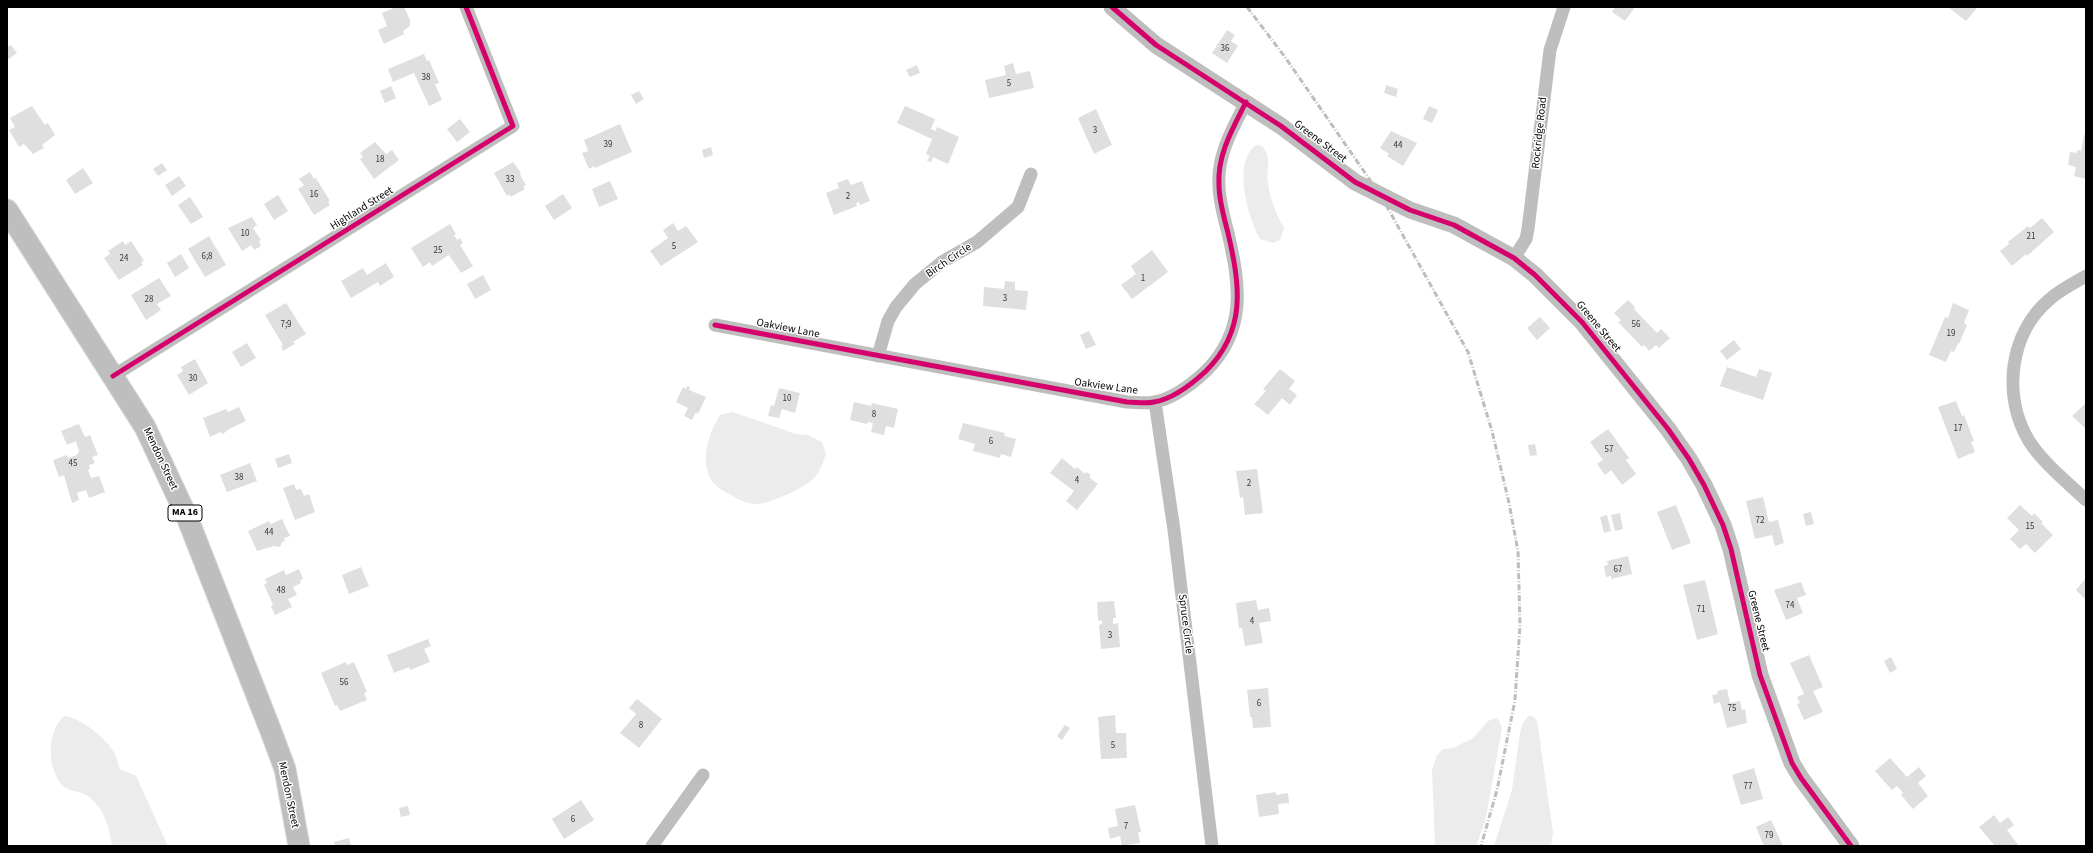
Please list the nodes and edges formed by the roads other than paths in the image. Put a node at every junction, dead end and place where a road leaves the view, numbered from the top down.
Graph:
1 (466, 7) edge
2 (1112, 7) edge
3 (1564, 7) edge
4 (1246, 102) junction
5 (1032, 174) dead end
6 (7, 210) edge
7 (1514, 258) junction
8 (2086, 276) edge
9 (715, 325) dead end
10 (878, 356) junction
11 (113, 376) junction
12 (1155, 402) junction
13 (2086, 500) edge
14 (702, 775) dead end
15 (298, 846) edge
16 (652, 846) edge
17 (1212, 846) edge
18 (1851, 846) edge

1 - 11 street, Highland Street
2 - 4 street, Greene Street
3 - 7 street, Rockridge Road
4 - 7 street, Greene Street
4 - 12 street, Oakview Lane
5 - 10 street, Birch Circle
6 - 11 main road, Mendon Street / MA 16
7 - 18 street, Greene Street
8 - 13 street
9 - 10 street, Oakview Lane
10 - 12 street, Oakview Lane
11 - 15 main road, Mendon Street / MA 16
12 - 17 street, Spruce Circle
14 - 16 street

